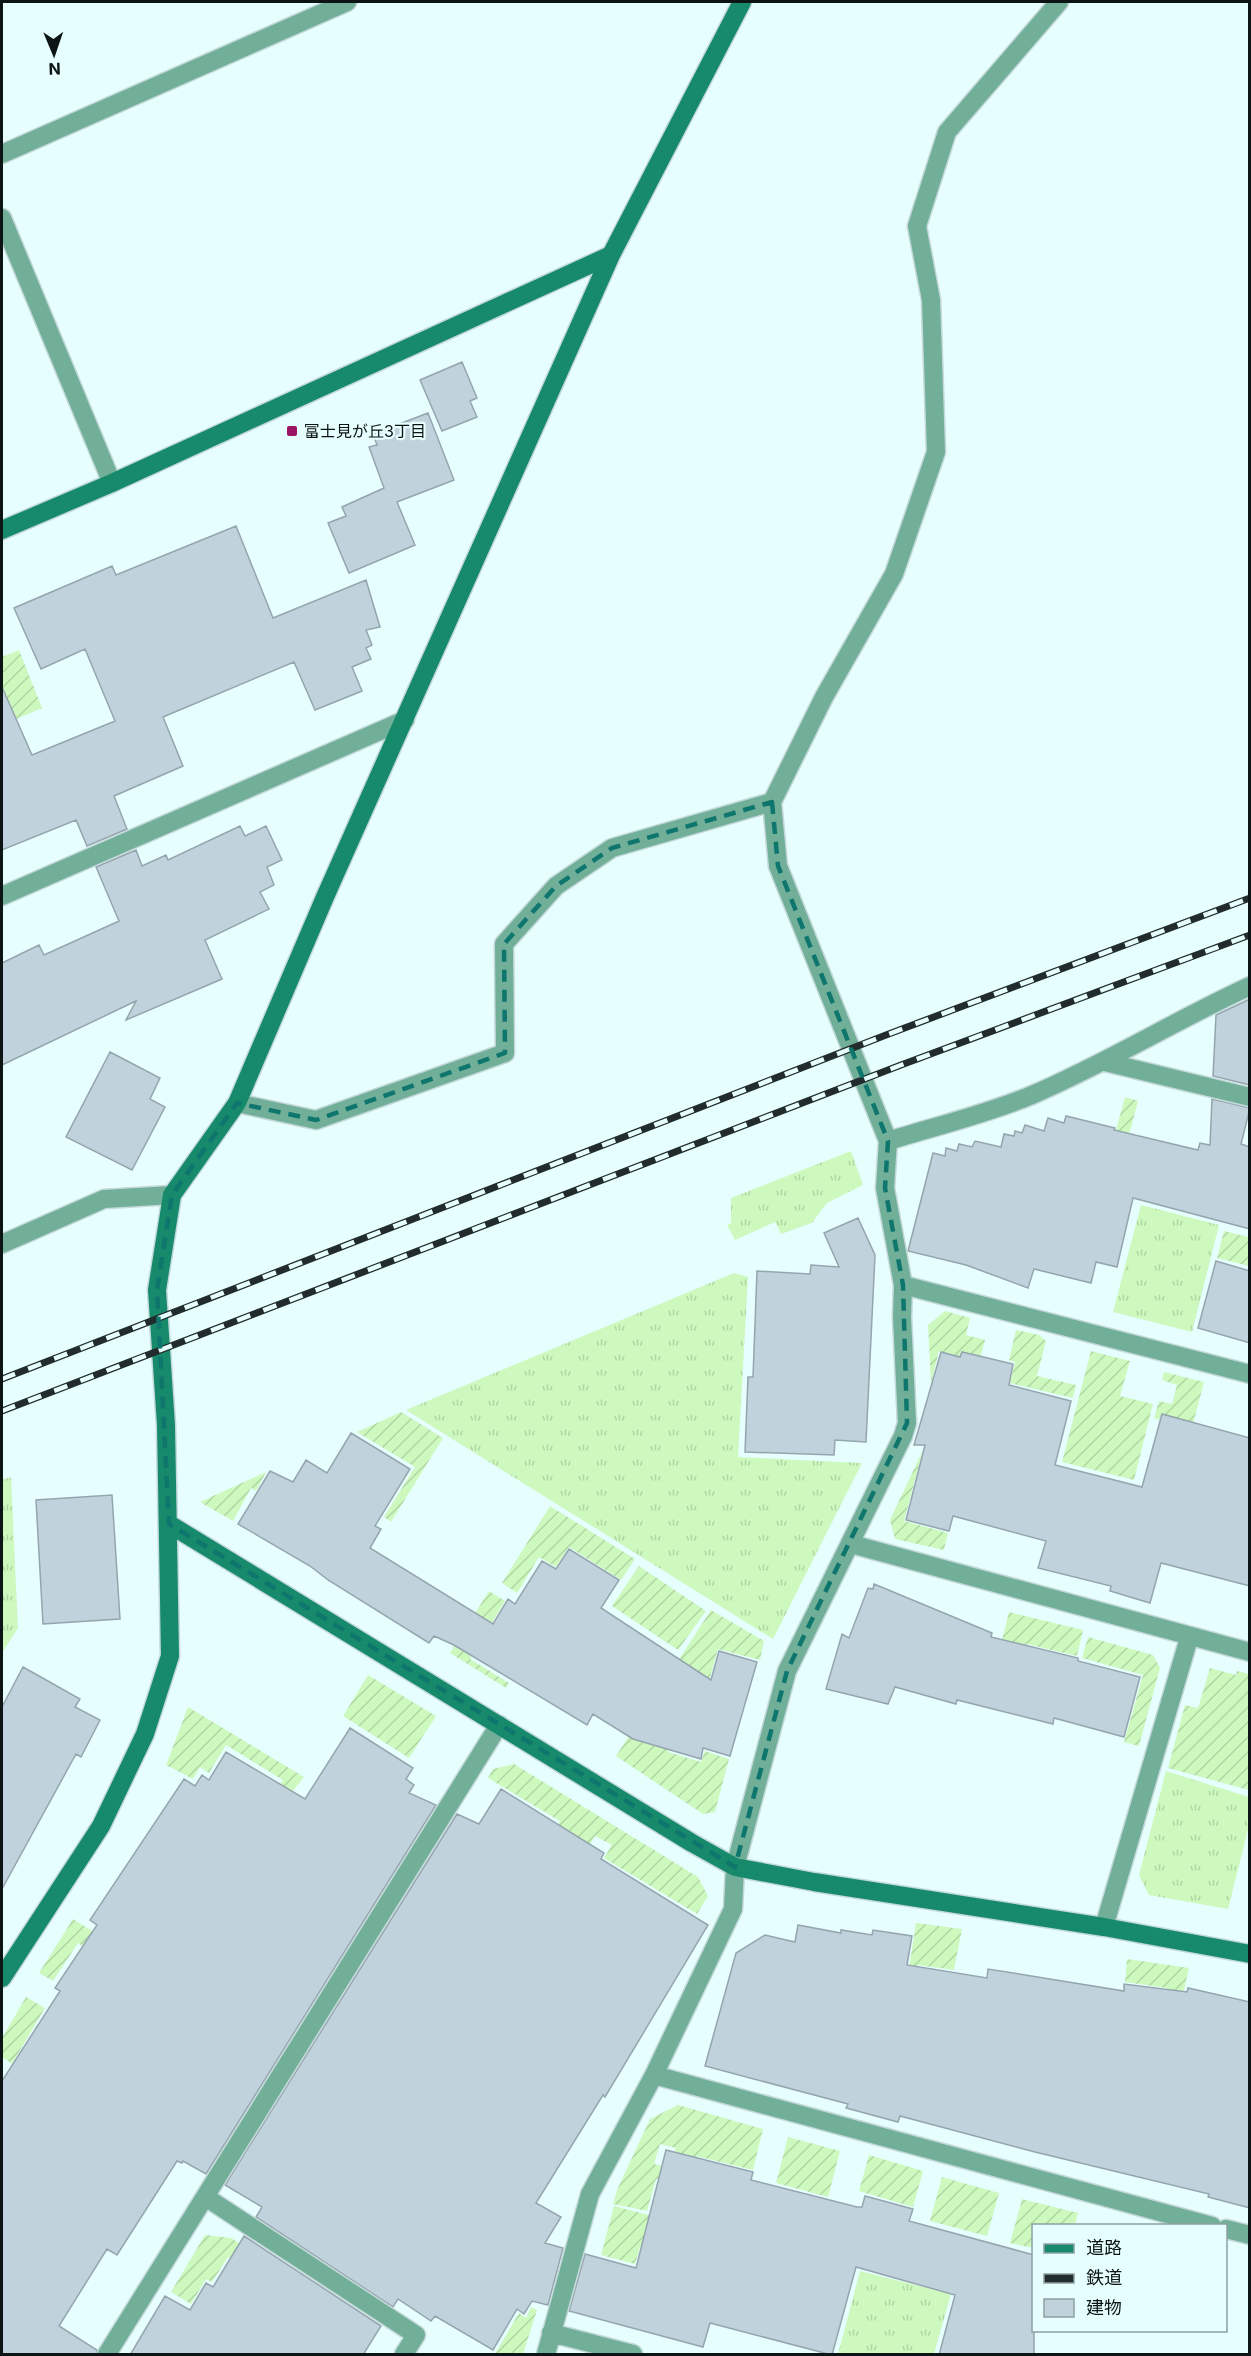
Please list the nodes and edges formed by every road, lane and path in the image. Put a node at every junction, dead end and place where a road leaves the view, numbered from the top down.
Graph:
1 (347, 2) edge
2 (742, 2) edge
3 (1059, 2) edge
4 (2, 154) edge
5 (2, 218) edge
6 (611, 255) junction
7 (112, 483) junction
8 (2, 530) edge
9 (405, 720) junction
10 (772, 802) junction
11 (2, 896) edge
12 (1250, 986) edge
13 (1105, 1062) junction
14 (1250, 1097) edge
15 (237, 1103) junction
16 (888, 1141) junction
17 (172, 1195) junction
18 (2, 1244) edge
19 (903, 1285) junction
20 (1250, 1374) edge
21 (169, 1524) junction
22 (851, 1544) junction
23 (1189, 1638) junction
24 (1250, 1652) edge
25 (499, 1725) junction
26 (735, 1867) junction
27 (1104, 1927) junction
28 (1250, 1954) edge
29 (2, 1978) edge
30 (654, 2075) junction
31 (207, 2198) junction
32 (1205, 2224) edge
33 (1227, 2229) edge
34 (1250, 2235) edge
35 (551, 2333) junction
36 (107, 2355) edge
37 (404, 2355) edge
38 (546, 2355) edge
39 (633, 2355) edge

1 - 4 street
2 - 6 street
3 - 10 street
5 - 7 street
6 - 7 street
6 - 9 street
7 - 8 street
9 - 11 street
9 - 15 street
10 - 15 street
10 - 16 street
12 - 13 street
13 - 14 street
13 - 16 street
15 - 17 street
16 - 19 street
17 - 18 street
17 - 21 street
19 - 20 street
19 - 22 street
21 - 25 street
21 - 29 street
22 - 23 street
22 - 26 street
23 - 24 street
23 - 27 street
25 - 26 street
25 - 31 street
26 - 27 street
26 - 30 street
27 - 28 street
30 - 32 street
30 - 35 street
31 - 36 street
31 - 37 street
33 - 34 street
35 - 38 street
35 - 39 street

